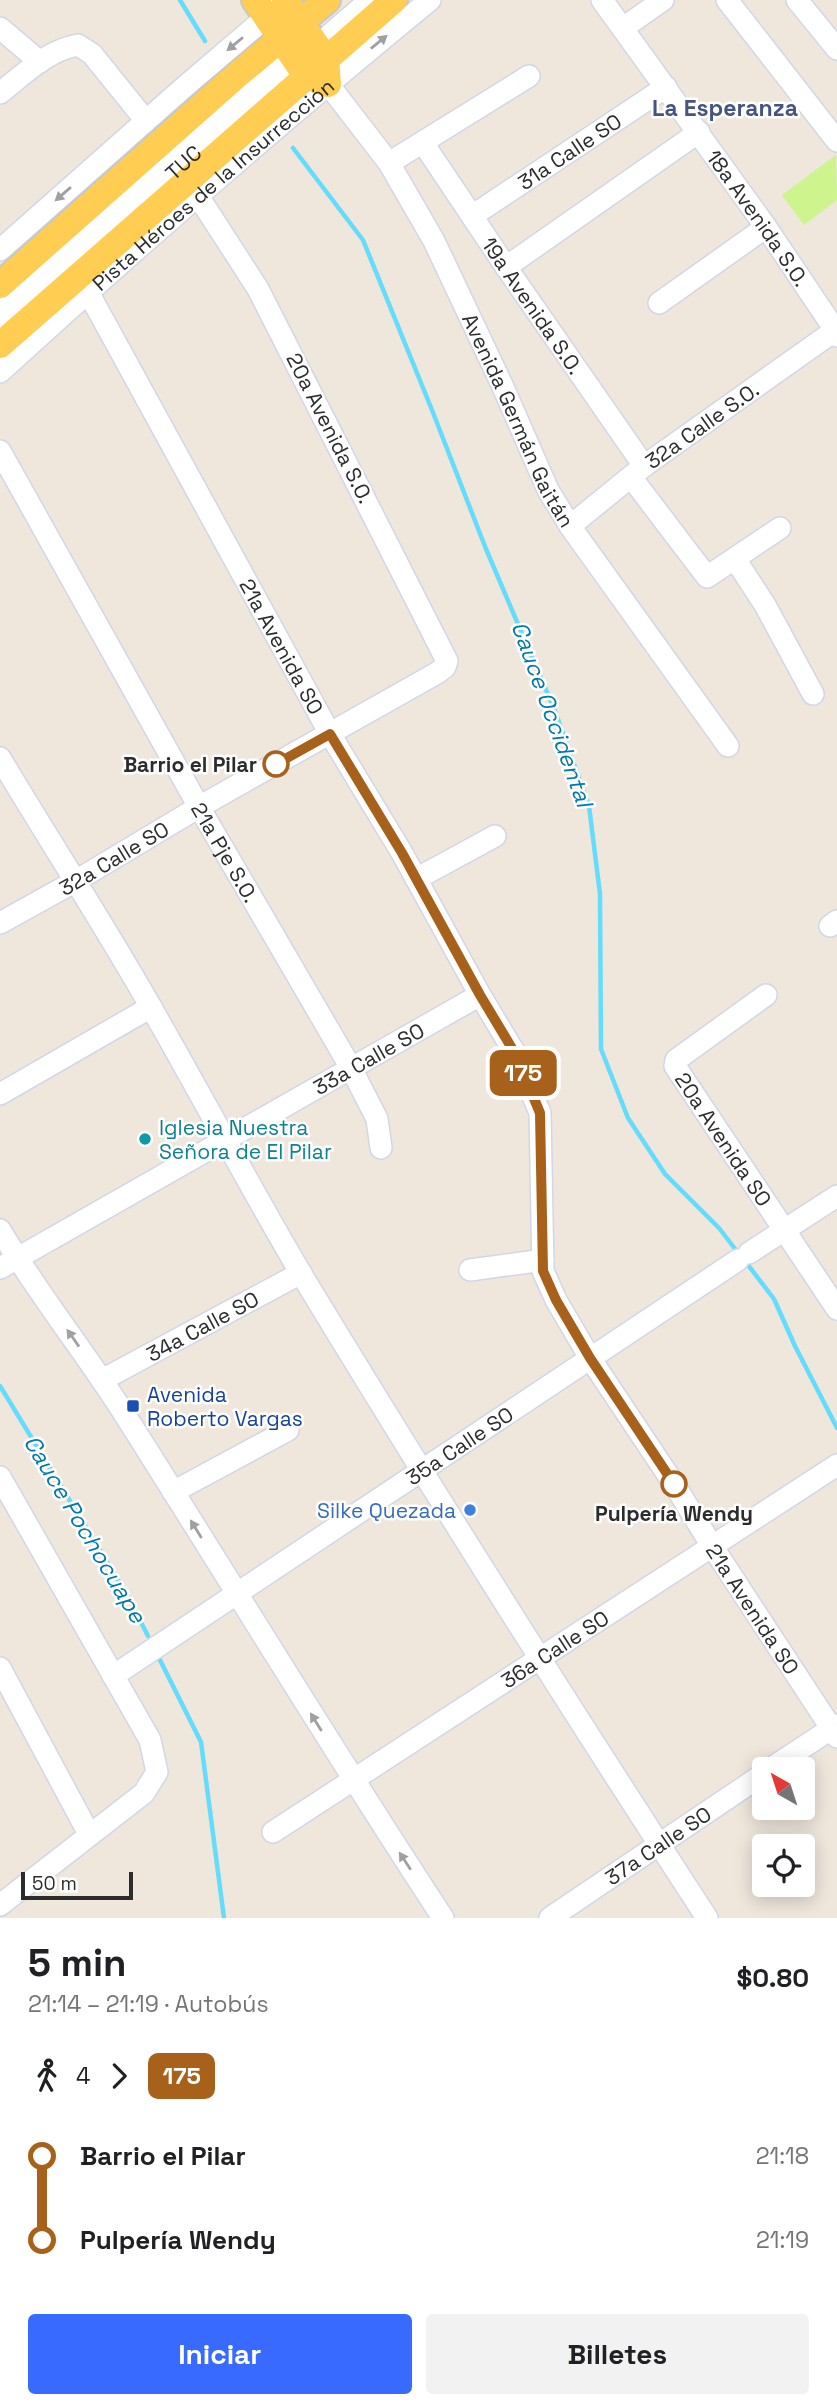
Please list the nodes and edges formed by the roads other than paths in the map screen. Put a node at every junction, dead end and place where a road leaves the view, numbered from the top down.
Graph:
1 (327, 0) edge
2 (350, 0) edge
3 (370, 0) edge
4 (394, 0) edge
5 (430, 0) edge
6 (601, 0) edge
7 (663, 0) edge
8 (727, 0) edge
9 (797, 0) edge
10 (0, 28) edge
11 (623, 29) junction
12 (295, 35) edge
13 (837, 49) edge
14 (40, 62) junction
15 (529, 76) dead end
16 (666, 87) junction
17 (0, 93) edge
18 (146, 121) junction
19 (699, 132) junction
20 (837, 141) edge
21 (423, 143) junction
22 (389, 163) junction
23 (198, 196) junction
24 (472, 216) junction
25 (766, 227) junction
26 (0, 250) edge
27 (506, 267) junction
28 (0, 285) edge
29 (88, 292) junction
30 (659, 303) dead end
31 (0, 306) edge
32 (60, 317) junction
33 (0, 328) edge
34 (836, 332) edge
35 (0, 345) edge
36 (0, 361) edge
37 (0, 372) edge
38 (0, 451) edge
39 (637, 471) junction
40 (570, 526) junction
41 (780, 528) dead end
42 (735, 559) junction
43 (445, 667) joint
44 (813, 694) dead end
45 (330, 734) junction
46 (728, 746) dead end
47 (0, 758) edge
48 (199, 807) junction
49 (495, 836) dead end
50 (416, 879) junction
51 (74, 882) junction
52 (0, 923) edge
53 (480, 995) junction
54 (766, 995) dead end
55 (151, 1007) junction
56 (351, 1068) junction
57 (0, 1094) edge
58 (225, 1141) junction
59 (381, 1148) dead end
60 (837, 1196) edge
61 (785, 1229) junction
62 (0, 1230) edge
63 (543, 1260) junction
64 (8, 1263) edge
65 (470, 1270) dead end
66 (301, 1273) junction
67 (837, 1309) edge
68 (590, 1358) junction
69 (102, 1380) junction
70 (288, 1430) dead end
71 (837, 1465) edge
72 (422, 1472) junction
73 (0, 1477) edge
74 (173, 1492) junction
75 (712, 1546) junction
76 (236, 1592) junction
77 (539, 1659) junction
78 (0, 1668) edge
79 (113, 1676) junction
80 (835, 1730) edge
81 (791, 1757) edge
82 (352, 1780) junction
83 (752, 1782) edge
84 (273, 1832) dead end
85 (89, 1834) junction
86 (659, 1844) junction
87 (0, 1905) edge
88 (443, 1918) edge
89 (550, 1918) edge
90 (707, 1918) edge

1 - 12 main road, Pista Héroes de la Insurrección
2 - 12 street, TUC
3 - 12 street, TUC
4 - 12 main road, Pista Héroes de la Insurrección
12 -> 5 street, Pista Héroes de la Insurrección
6 - 11 street, 18a Avenida S.O.
7 - 11 street
8 - 20 street
9 - 13 street
10 - 14 street
11 - 16 street, 18a Avenida S.O.
12 -> 18 street, Pista Héroes de la Insurrección
12 - 22 street, Avenida Germán Gaitán
12 - 23 street, Pista Héroes de la Insurrección
12 - 28 main road, Pista Héroes de la Insurrección
12 - 31 street, TUC
12 - 33 street, TUC
12 - 35 main road, Pista Héroes de la Insurrección
14 - 17 street
14 - 18 street
15 - 21 street
16 - 19 street, 18a Avenida S.O.
16 - 24 street, 31a Calle SO
18 -> 26 street, Pista Héroes de la Insurrección
19 - 25 street, 18a Avenida S.O.
19 - 27 street
21 - 22 street
21 - 24 street, 19a Avenida S.O.
22 - 40 street, Avenida Germán Gaitán
23 - 29 street, Pista Héroes de la Insurrección
23 - 43 street, 20a Avenida S.O.
24 - 27 street, 19a Avenida S.O.
25 - 30 street
25 - 34 street, 18a Avenida S.O.
27 - 39 street, 19a Avenida S.O.
29 - 32 street, Pista Héroes de la Insurrección
29 - 45 street, 21a Avenida SO
32 - 36 main road
32 - 37 street, Pista Héroes de la Insurrección
34 - 39 street, 32a Calle S.O.
38 - 48 street, 21a Pje S.O.
39 - 40 street, 32a Calle S.O.
39 - 42 street, 19a Avenida S.O.
40 - 46 street, Avenida Germán Gaitán
41 - 42 street
42 - 44 street
43 - 45 street, 32a Calle SO
45 - 48 street, 32a Calle SO
45 - 50 street, 21a Avenida SO
47 - 51 street
48 - 51 street, 32a Calle SO
48 - 56 street, 21a Pje S.O.
49 - 50 street
50 - 53 street, 21a Avenida SO
51 - 52 street, 32a Calle SO
51 - 55 street
53 - 56 street, 33a Calle SO
53 - 63 street, 21a Avenida SO
54 - 61 street, 20a Avenida SO
55 - 57 street
55 - 58 street
56 - 58 street, 33a Calle SO
56 - 59 street, 21a Pje S.O.
58 - 64 street, 33a Calle SO
58 - 66 street
60 - 61 street
61 - 67 street, 20a Avenida SO
61 - 68 street, 35a Calle SO
62 - 64 street
63 - 65 street
63 - 68 street, 21a Avenida SO
69 -> 64 street
66 - 69 street, 34a Calle SO
66 - 72 street
68 - 72 street, 35a Calle SO
68 - 75 street, 21a Avenida SO
69 - 74 street
70 - 74 street
71 - 75 street, 36a Calle SO
72 - 76 street, 35a Calle SO
72 - 77 street
73 - 79 street
76 -> 74 street
75 - 77 street, 36a Calle SO
75 - 80 street, 21a Avenida SO
76 - 79 street, 35a Calle SO
82 -> 76 street
77 - 82 street, 36a Calle SO
77 - 86 street
78 - 85 street
79 - 85 street
80 - 81 street
82 - 84 street, 36a Calle SO
88 -> 82 street
83 - 86 street, 37a Calle SO
85 - 87 street
86 - 89 street, 37a Calle SO
86 - 90 street

